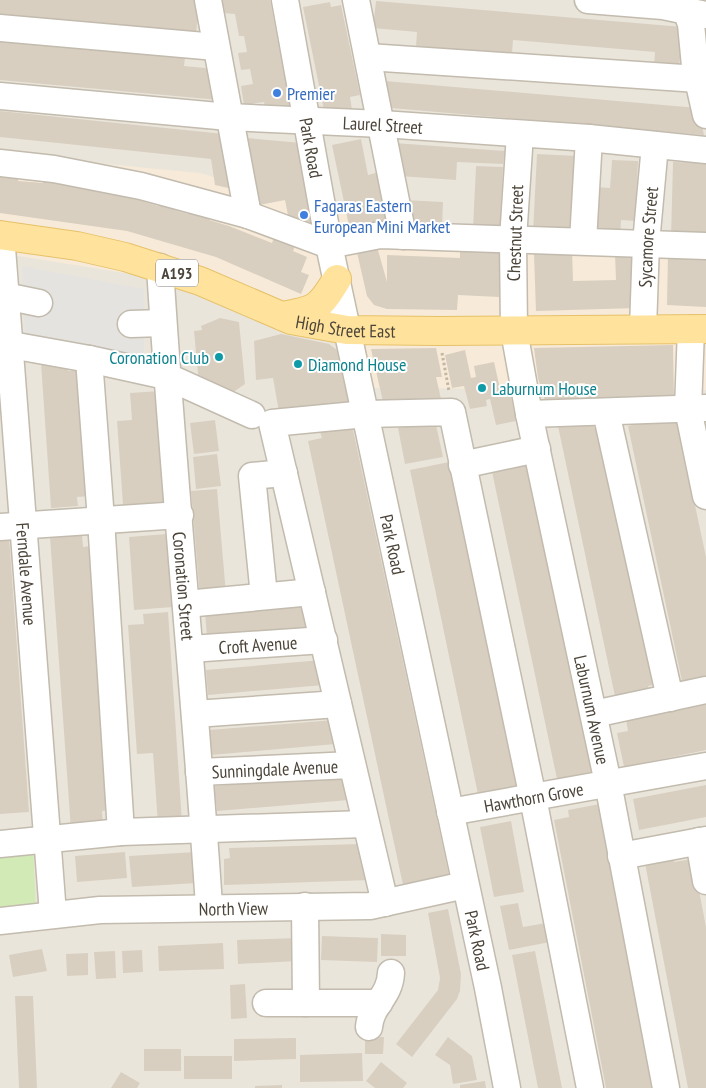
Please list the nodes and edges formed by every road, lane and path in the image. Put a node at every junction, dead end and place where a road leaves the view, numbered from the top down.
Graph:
1 (208, 0) edge
2 (285, 0) edge
3 (356, 0) edge
4 (588, 0) edge
5 (691, 8) edge
6 (0, 28) edge
7 (216, 47) junction
8 (368, 57) junction
9 (698, 79) junction
10 (0, 96) edge
11 (706, 115) edge
12 (229, 117) junction
13 (307, 122) junction
14 (382, 124) junction
15 (520, 134) junction
16 (589, 138) junction
17 (655, 145) junction
18 (706, 150) edge
19 (0, 163) edge
20 (248, 215) junction
21 (0, 235) edge
22 (404, 236) junction
23 (513, 239) junction
24 (583, 241) junction
25 (646, 243) junction
26 (329, 245) junction
27 (706, 246) edge
28 (160, 267) junction
29 (336, 279) junction
30 (5, 296) junction
31 (39, 303) dead end
32 (281, 316) junction
33 (163, 323) junction
34 (131, 324) dead end
35 (643, 329) junction
36 (699, 329) edge
37 (347, 330) junction
38 (514, 331) junction
39 (438, 332) junction
40 (4, 343) edge
41 (89, 359) junction
42 (166, 376) junction
43 (697, 409) edge
44 (452, 412) junction
45 (606, 412) junction
46 (366, 414) junction
47 (529, 414) junction
48 (252, 415) dead end
49 (536, 449) junction
50 (462, 465) junction
51 (284, 473) junction
52 (706, 496) edge
53 (180, 515) junction
54 (101, 520) junction
55 (11, 526) edge
56 (312, 592) junction
57 (264, 596) junction
58 (186, 604) junction
59 (324, 640) junction
60 (190, 649) junction
61 (706, 690) edge
62 (670, 698) junction
63 (338, 704) junction
64 (195, 714) junction
65 (594, 714) junction
66 (352, 765) junction
67 (706, 766) edge
68 (199, 772) junction
69 (608, 783) junction
70 (533, 798) junction
71 (450, 812) junction
72 (365, 824) junction
73 (204, 828) junction
74 (121, 832) junction
75 (47, 840) junction
76 (702, 840) edge
77 (0, 844) edge
78 (621, 856) junction
79 (706, 881) edge
80 (465, 885) junction
81 (385, 902) junction
82 (208, 906) junction
83 (305, 906) junction
84 (52, 914) junction
85 (0, 921) edge
86 (391, 974) dead end
87 (266, 1003) dead end
88 (306, 1003) junction
89 (379, 1003) junction
90 (369, 1027) dead end
91 (507, 1088) edge
92 (590, 1088) edge
93 (666, 1088) edge

1 - 7 street
2 - 13 street, Park Road
3 - 8 street
4 - 5 street
5 - 9 street
6 - 7 street
7 - 12 street
8 - 9 street
8 - 14 street
9 - 11 street
10 - 12 street, Laurel Street
12 - 13 street, Laurel Street
12 - 20 street
13 - 14 street, Laurel Street
13 - 26 street, Park Road
14 - 15 street, Laurel Street
14 - 22 street
15 - 16 street, Laurel Street
15 - 23 street, Chestnut Street
16 - 17 street, Laurel Street
16 - 24 street
17 - 18 street, Laurel Street
17 - 25 street, Sycamore Street
19 - 20 street
20 - 26 street
21 - 28 main road, High Street East / A193
21 - 30 street, Ferndale Avenue
22 - 23 street
22 - 26 street
23 - 24 street
23 - 38 street, Chestnut Street
24 - 25 street
25 - 27 street
25 - 35 street, Sycamore Street
26 - 29 street, Park Road
28 - 32 main road, High Street East / A193
28 - 33 street, Coronation Street
29 - 32 main road
29 - 37 street, Park Road
30 - 31 street
30 - 40 street, Ferndale Avenue
32 - 37 main road, High Street East / A193
33 - 34 street
33 - 42 street, Coronation Street
35 - 36 main road, High Street East / A193
35 - 38 main road, High Street East / A193
36 - 43 street
37 - 39 main road, High Street East / A193
37 - 46 street, Park Road
38 - 39 main road, High Street East / A193
38 - 47 street, Laburnum Avenue
39 - 44 path
40 - 41 street
40 - 55 street, Ferndale Avenue
41 - 42 street
41 - 54 street
42 - 48 street
42 - 53 street, Coronation Street
43 - 45 street
43 - 52 street
44 - 46 street
44 - 50 street
45 - 47 street
45 - 62 street
46 - 51 street
46 - 71 street, Park Road
47 - 49 street, Laburnum Avenue
49 - 50 street
49 - 65 street, Laburnum Avenue
50 - 70 street
51 - 56 street
51 - 57 street
53 - 54 street
53 - 58 street, Coronation Street
54 - 55 street
54 - 74 street
55 - 75 street, Ferndale Avenue
56 - 57 street
56 - 59 street
57 - 58 street
58 - 60 street, Coronation Street
59 - 60 street, Croft Avenue
59 - 63 street
60 - 64 street, Coronation Street
61 - 62 street
62 - 65 street
63 - 64 street
63 - 66 street
64 - 68 street, Coronation Street
65 - 69 street, Laburnum Avenue
66 - 68 street, Sunningdale Avenue
66 - 72 street
67 - 69 street, Hawthorn Grove
68 - 73 street, Coronation Street
69 - 70 street, Hawthorn Grove
69 - 78 street, Laburnum Avenue
70 - 71 street, Hawthorn Grove
70 - 92 street
71 - 80 street, Park Road
72 - 73 street
72 - 81 street
73 - 74 street
73 - 82 street, Coronation Street
74 - 75 street
75 - 77 street
75 - 84 street, Ferndale Avenue
76 - 78 street
76 - 79 street
78 - 93 street, Laburnum Avenue
80 - 81 street, North View
80 - 91 street, Park Road
81 - 83 street, North View
82 - 83 street, North View
82 - 84 street, North View
83 - 88 street
84 - 85 street, North View
86 - 89 street
87 - 88 street
88 - 89 street
89 - 90 street

